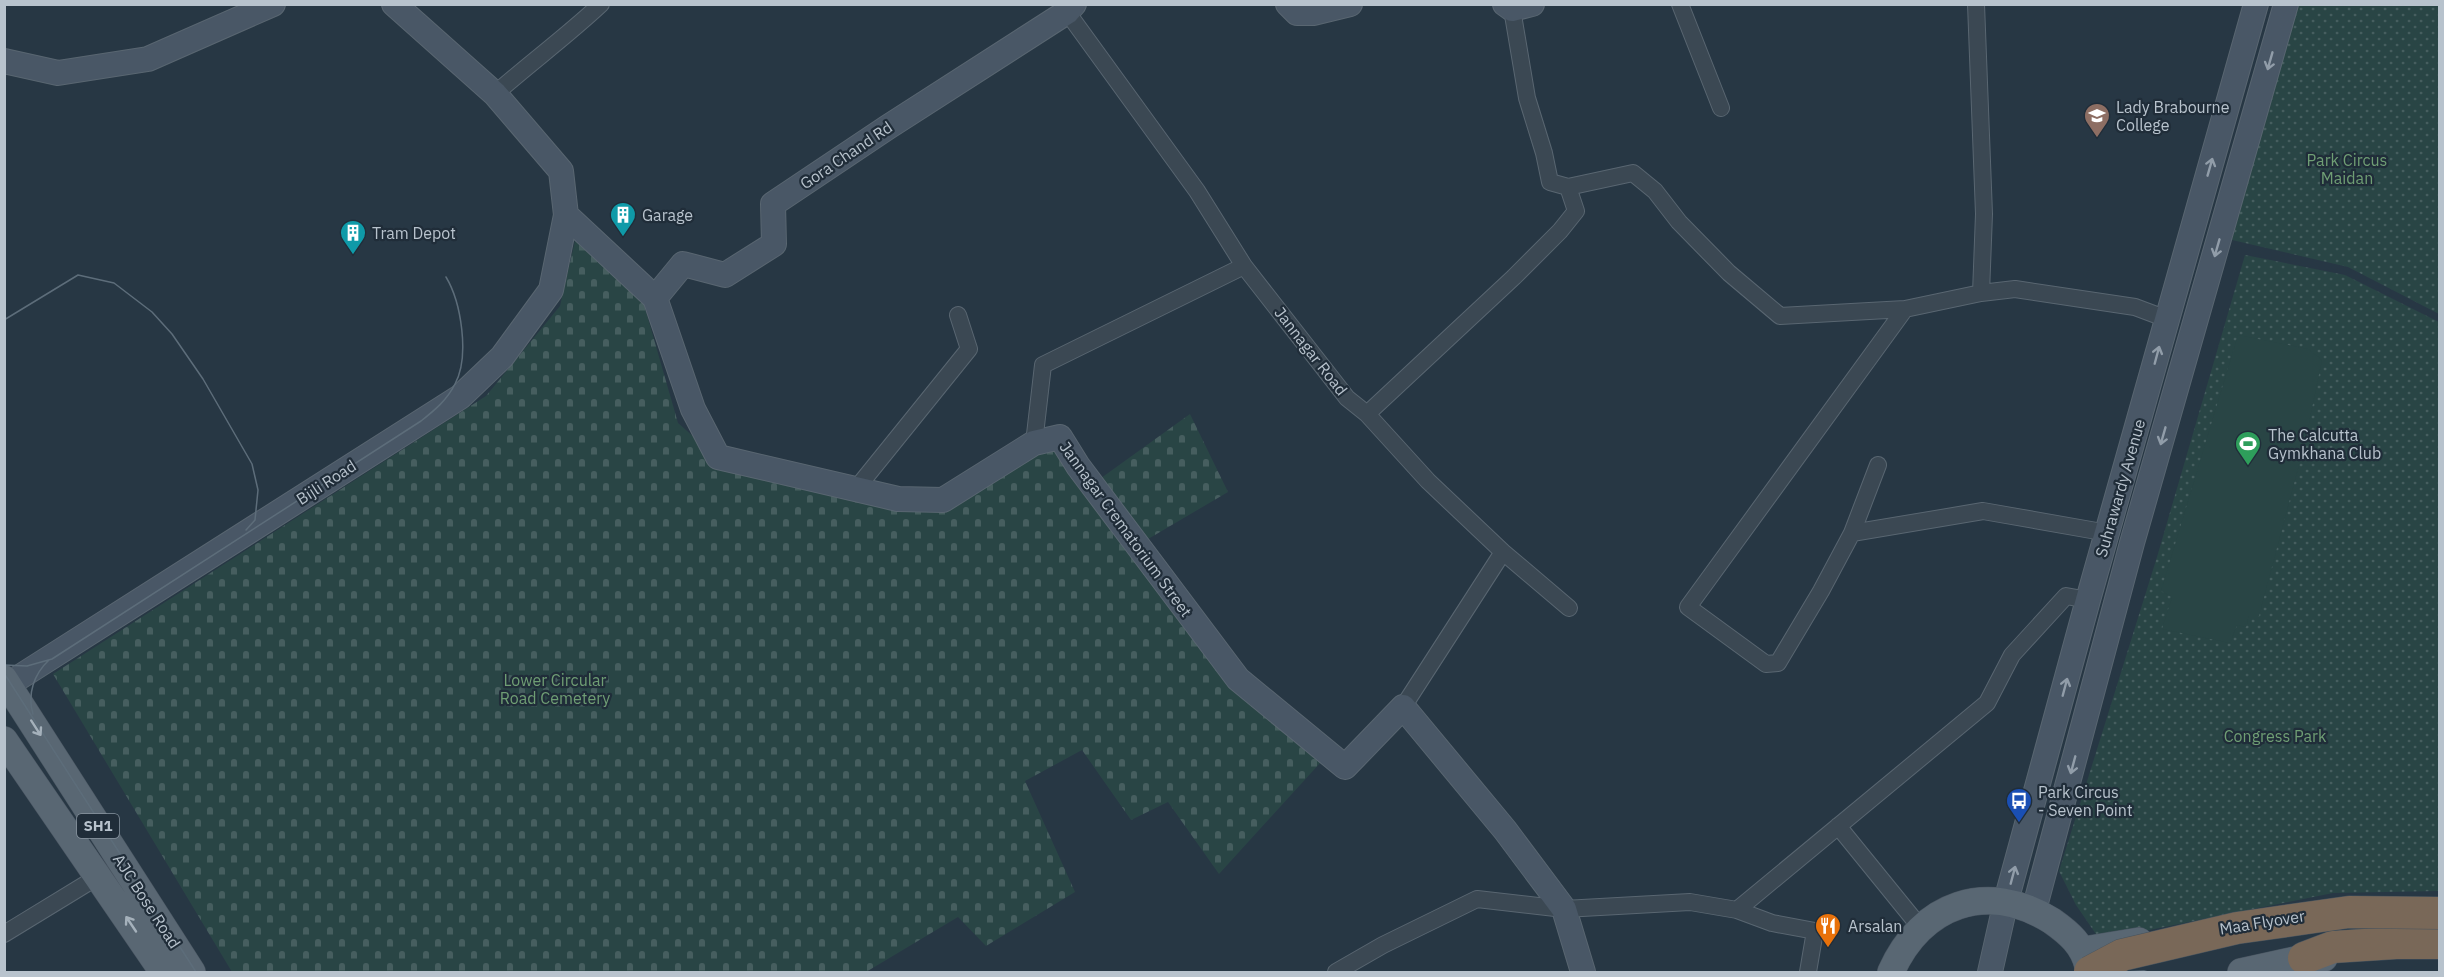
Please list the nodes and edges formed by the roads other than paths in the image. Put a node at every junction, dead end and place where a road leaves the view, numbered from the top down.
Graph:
1 (273, 4) edge
2 (394, 4) edge
3 (601, 4) edge
4 (1288, 4) edge
5 (1350, 4) edge
6 (1680, 4) edge
7 (1976, 4) edge
8 (2256, 4) edge
9 (2286, 4) edge
10 (1516, 6) edge
11 (1067, 7) edge
12 (4, 60) edge
13 (495, 94) junction
14 (1721, 108) dead end
15 (1568, 187) junction
16 (566, 215) junction
17 (1244, 266) junction
18 (1981, 293) junction
19 (655, 298) junction
20 (1905, 309) junction
21 (958, 315) dead end
22 (2167, 319) junction
23 (1367, 414) junction
24 (1034, 443) junction
25 (1878, 465) dead end
26 (856, 489) junction
27 (1852, 533) junction
28 (2108, 533) junction
29 (1503, 552) junction
30 (2088, 600) junction
31 (1569, 608) dead end
32 (6, 683) edge
33 (1403, 707) junction
34 (4, 740) edge
35 (1838, 826) junction
36 (99, 876) junction
37 (2006, 902) junction
38 (1564, 909) junction
39 (1737, 910) junction
40 (2034, 910) junction
41 (2439, 923) edge
42 (1920, 927) junction
43 (4, 934) edge
44 (2439, 958) edge
45 (2301, 964) edge
46 (2088, 965) edge
47 (163, 972) edge
48 (192, 972) edge
49 (1336, 972) edge
50 (1583, 972) edge
51 (1808, 972) edge
52 (1891, 972) edge
53 (1990, 972) edge
54 (2106, 972) edge
55 (2241, 972) edge

1 - 12 street
2 - 13 street, Bijli Road
3 - 13 street
4 - 5 street
6 - 14 street
7 - 18 street
22 -> 8 street, Suhrawardy Avenue
9 -> 40 street, Suhrawardy Avenue
10 - 15 street
11 - 17 street, Jannagar Road
11 - 19 street, Gora Chand Rd
13 - 16 street, Bijli Road
15 - 20 street
15 - 23 street
16 - 19 street, Jannagar Crematorium Street
16 - 32 street, Bijli Road
17 - 23 street, Jannagar Road
17 - 24 street
18 - 20 street
18 - 22 street
19 - 26 street, Jannagar Crematorium Street
20 - 27 street
21 - 26 street
28 -> 22 street, Suhrawardy Avenue
23 - 29 street, Jannagar Road
24 - 26 street, Jannagar Crematorium Street
24 - 33 street, Jannagar Crematorium Street
25 - 27 street
27 - 28 street
28 - 30 street, Suhrawardy Avenue
29 - 31 street, Jannagar Road
29 - 33 street
30 - 35 street
37 -> 30 street, Suhrawardy Avenue
32 -> 48 main road, AJC Bose Road / SH1
33 - 38 street
34 - 36 main road
35 - 39 street
35 - 42 street
36 - 43 street
47 -> 36 main road
37 - 40 main road
37 - 42 main road
37 - 53 street, Suhrawardy Avenue
38 - 39 street
38 - 49 street
38 - 50 street
39 - 51 street
40 - 46 main road
41 - 45 highway
41 - 46 highway, bridge
41 - 54 highway, Maa Flyover
42 - 52 main road
44 - 45 main road
45 - 55 main road

